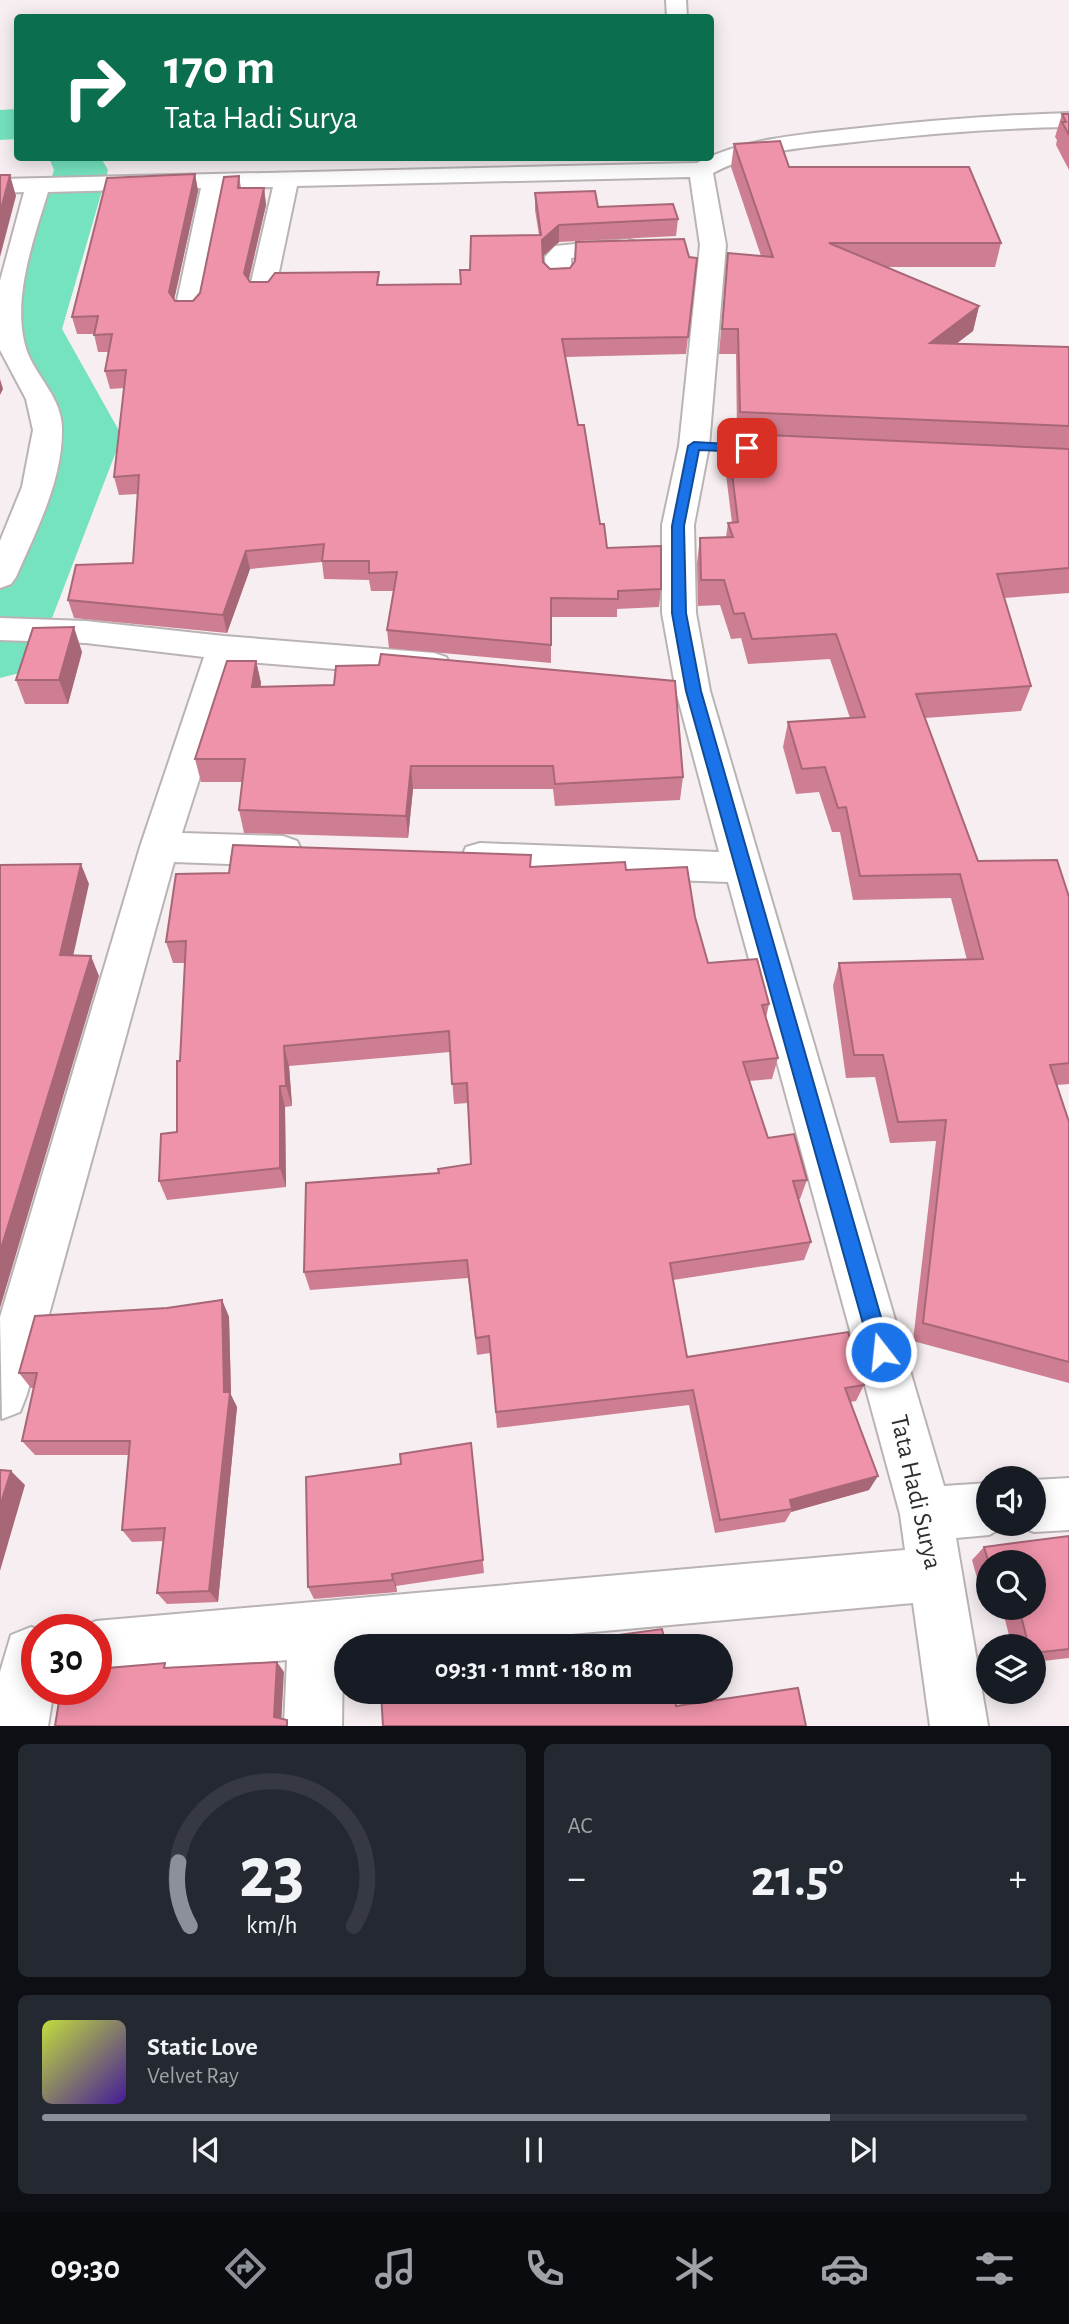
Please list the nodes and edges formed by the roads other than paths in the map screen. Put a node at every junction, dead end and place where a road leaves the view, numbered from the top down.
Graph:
1 (1069, 120) edge
2 (714, 159) edge
3 (692, 166) edge
4 (286, 178) junction
5 (215, 179) junction
6 (51, 185) junction
7 (0, 186) edge
8 (713, 245) junction
9 (685, 246) edge
10 (657, 247) edge
11 (559, 279) edge
12 (262, 291) edge
13 (188, 310) edge
14 (10, 364) edge
15 (0, 577) edge
16 (2, 629) edge
17 (224, 648) junction
18 (471, 669) edge
19 (159, 847) junction
20 (313, 852) edge
21 (438, 857) edge
22 (745, 868) junction
23 (2, 1394) edge
24 (1069, 1504) edge
25 (1046, 1505) edge
26 (976, 1510) edge
27 (926, 1514) junction
28 (936, 1574) junction
29 (316, 1630) junction
30 (112, 1648) edge
31 (21, 1691) edge
32 (19, 1726) edge
33 (313, 1726) edge
34 (959, 1726) edge

1 - 2 street
3 - 4 street
3 - 8 street, Tata Hadi Surya
4 - 5 street
4 - 12 street
5 - 6 street
5 - 13 street
6 - 7 street
6 - 14 street
8 - 9 street
8 - 22 street, Tata Hadi Surya
10 - 11 street
14 - 15 street
16 - 17 street
17 - 18 street
17 - 19 street
19 - 20 street
19 - 23 street
21 - 22 street
22 - 27 street, Tata Hadi Surya
24 - 25 street
26 - 27 street
27 - 28 street, Tata Hadi Surya
28 - 29 street
28 - 34 street, Tata Hadi Surya
29 - 30 street
29 - 33 street
31 - 32 street

